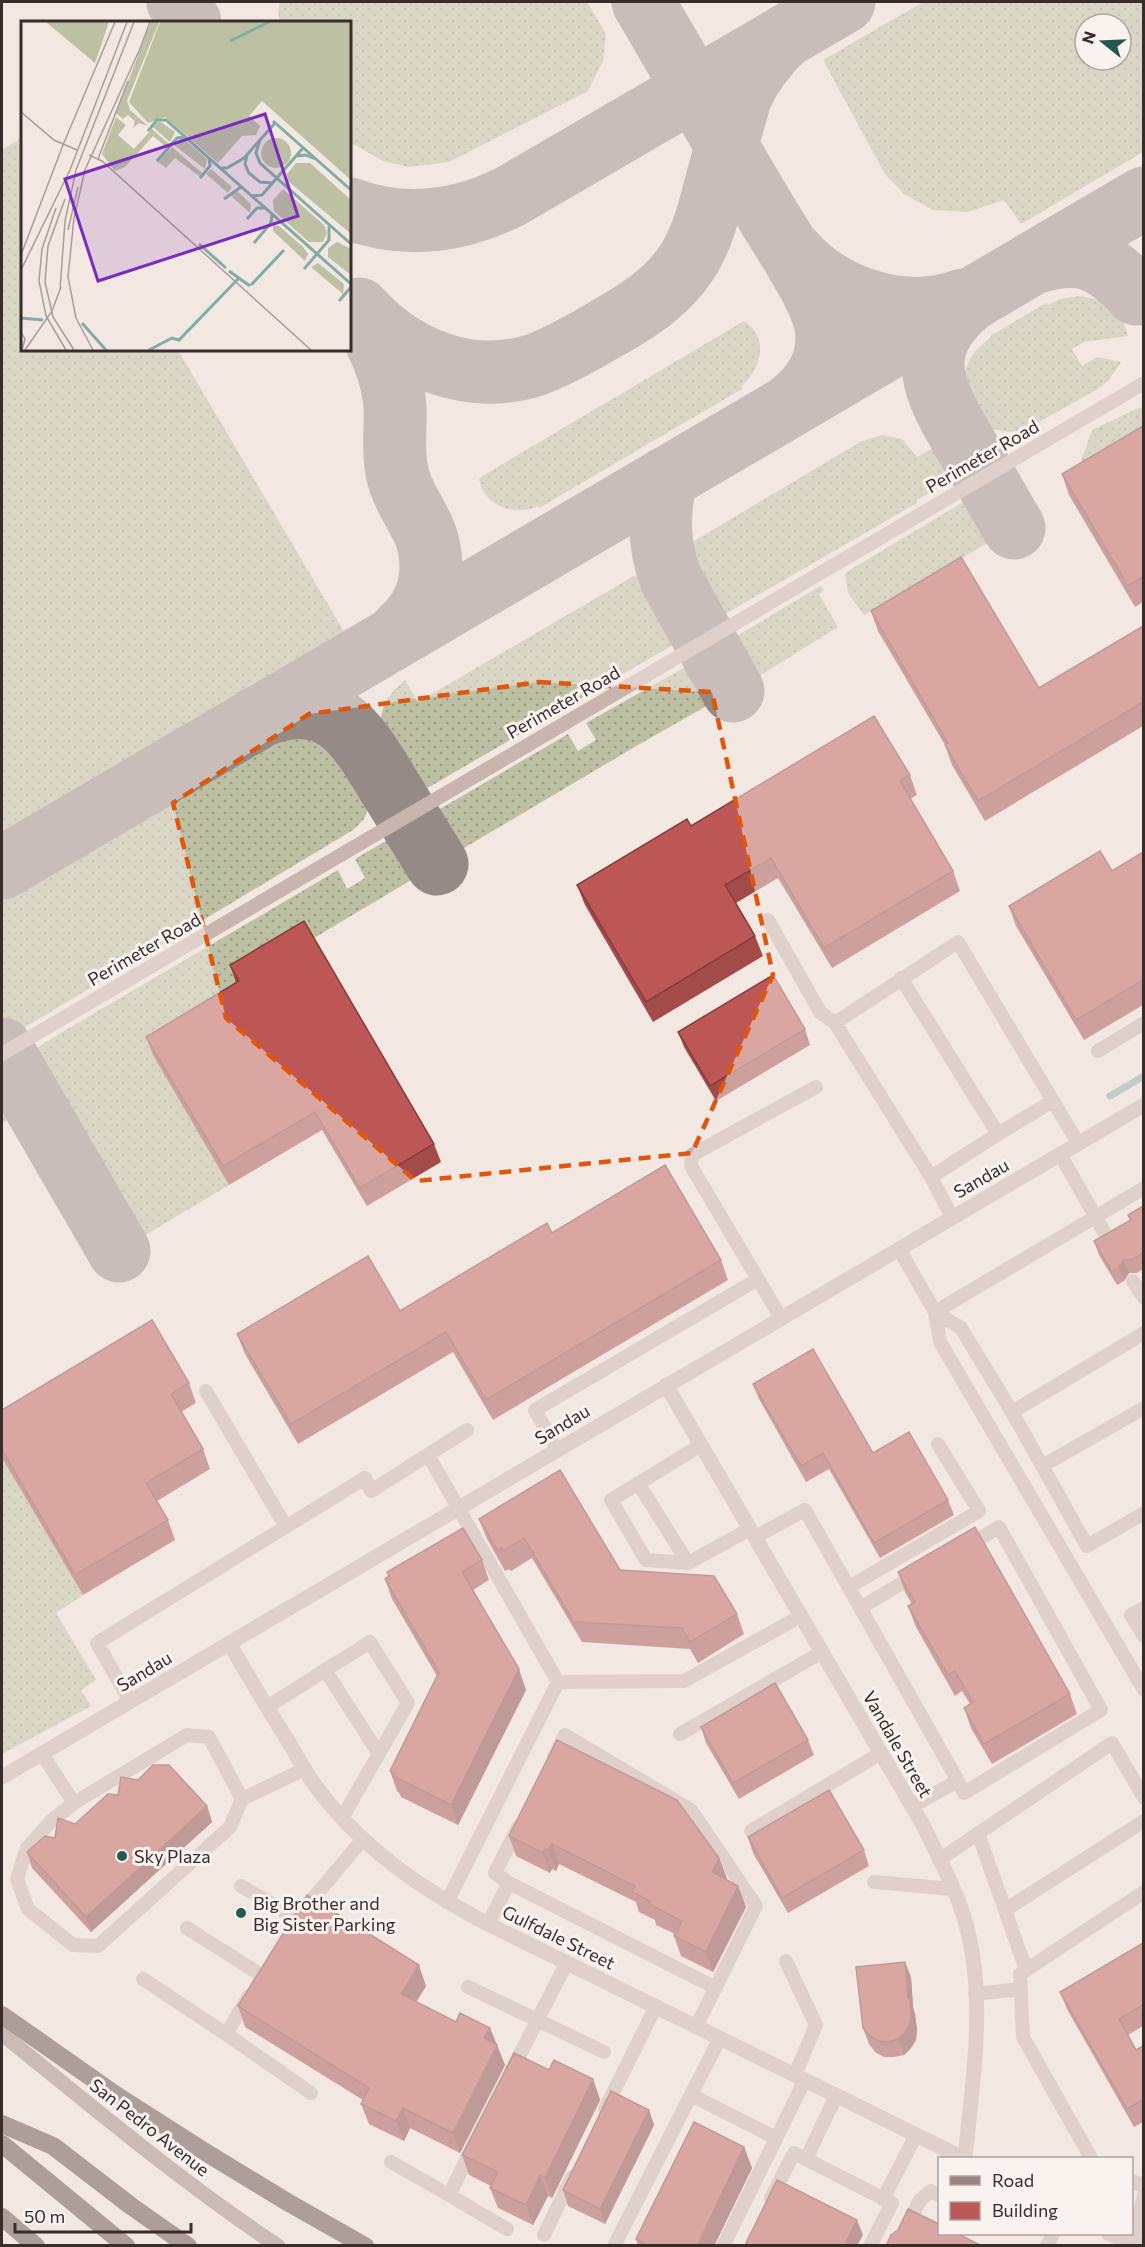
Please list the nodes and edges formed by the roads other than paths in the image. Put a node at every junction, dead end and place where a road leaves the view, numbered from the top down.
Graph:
1 (1143, 383) edge
2 (768, 920) dead end
3 (901, 978) junction
4 (835, 1023) junction
5 (1143, 1023) edge
6 (1098, 1051) dead end
7 (2, 1054) edge
8 (816, 1086) dead end
9 (1053, 1101) junction
10 (1143, 1105) edge
11 (998, 1134) junction
12 (1078, 1143) junction
13 (1060, 1154) junction
14 (931, 1177) junction
15 (1143, 1188) edge
16 (952, 1217) junction
17 (1096, 1217) junction
18 (1108, 1239) edge
19 (898, 1248) junction
20 (758, 1279) junction
21 (1133, 1281) dead end
22 (1143, 1298) edge
23 (935, 1312) junction
24 (781, 1318) junction
25 (1143, 1333) edge
26 (666, 1385) junction
27 (206, 1391) dead end
28 (1143, 1408) edge
29 (1012, 1412) junction
30 (467, 1430) dead end
31 (938, 1444) dead end
32 (701, 1445) junction
33 (557, 1450) junction
34 (428, 1455) junction
35 (1042, 1466) junction
36 (638, 1483) junction
37 (459, 1507) junction
38 (1143, 1513) edge
39 (286, 1527) junction
40 (752, 1533) junction
41 (959, 1550) edge
42 (688, 1563) junction
43 (929, 1567) edge
44 (849, 1587) junction
45 (860, 1608) junction
46 (1143, 1608) edge
47 (801, 1616) junction
48 (1143, 1636) edge
49 (229, 1643) junction
50 (822, 1652) junction
51 (325, 1670) junction
52 (558, 1682) junction
53 (1143, 1690) edge
54 (130, 1701) junction
55 (267, 1707) junction
56 (680, 1734) dead end
57 (881, 1753) junction
58 (42, 1754) junction
59 (379, 1754) junction
60 (549, 1767) edge
61 (305, 1769) junction
62 (2, 1777) edge
63 (958, 1781) junction
64 (1143, 1798) edge
65 (242, 1799) junction
66 (75, 1803) junction
67 (912, 1806) junction
68 (527, 1810) edge
69 (342, 1818) junction
70 (1143, 1821) edge
71 (751, 1831) dead end
72 (978, 1833) junction
73 (363, 1839) junction
74 (939, 1860) junction
75 (874, 1882) dead end
76 (509, 1883) junction
77 (241, 1886) dead end
78 (953, 1889) junction
79 (1143, 1892) edge
80 (447, 1902) junction
81 (1005, 1910) junction
82 (488, 1924) junction
83 (188, 1929) dead end
84 (786, 1961) dead end
85 (567, 1962) junction
86 (1026, 1970) junction
87 (143, 1979) dead end
88 (468, 1987) dead end
89 (716, 1988) junction
90 (1021, 1989) junction
91 (975, 1994) junction
92 (656, 2006) junction
93 (2, 2015) edge
94 (538, 2021) junction
95 (696, 2026) junction
96 (2, 2034) edge
97 (226, 2034) junction
98 (720, 2038) junction
99 (604, 2052) dead end
100 (800, 2078) junction
101 (506, 2082) edge
102 (311, 2092) dead end
103 (691, 2095) junction
104 (836, 2096) junction
105 (601, 2117) edge
106 (2, 2124) edge
107 (480, 2134) edge
108 (916, 2135) junction
109 (776, 2138) junction
110 (2, 2144) edge
111 (962, 2157) edge
112 (964, 2157) edge
113 (1090, 2157) edge
114 (806, 2159) junction
115 (580, 2160) edge
116 (392, 2162) dead end
117 (937, 2190) edge
118 (1143, 2195) edge
119 (449, 2196) junction
120 (884, 2199) junction
121 (763, 2215) edge
122 (2, 2217) edge
123 (507, 2229) dead end
124 (544, 2235) dead end
125 (1112, 2235) edge
126 (1138, 2244) edge
127 (36, 2246) edge
128 (126, 2246) edge
129 (188, 2246) edge
130 (278, 2246) edge
131 (365, 2246) edge
132 (614, 2246) edge
133 (723, 2246) edge
134 (870, 2246) edge
135 (897, 2246) edge

1 - 7 lane, Perimeter Road
2 - 4 lane
3 - 4 lane
3 - 9 lane
3 - 11 lane
4 - 14 lane
5 - 6 lane
8 - 20 lane
9 - 11 lane
9 - 12 lane
10 - 12 street, Sandau
11 - 14 lane
12 - 13 street, Sandau
13 - 16 street, Sandau
13 - 17 lane
14 - 16 lane
15 - 17 lane
16 - 19 street, Sandau
17 - 18 lane
17 - 23 lane
19 - 23 lane
19 - 24 street, Sandau
20 - 24 lane
20 - 33 lane
21 - 22 lane
23 - 29 lane
23 - 53 lane
24 - 26 street, Sandau
25 - 29 lane
26 - 32 street, Vandale Street
26 - 33 street, Sandau
27 - 39 lane
28 - 35 lane
29 - 35 lane
30 - 34 lane
31 - 44 lane
32 - 36 lane
32 - 40 street, Vandale Street
33 - 37 street, Sandau
34 - 37 lane
34 - 39 lane
35 - 38 lane
36 - 42 lane
36 - 42 lane
37 - 49 street, Sandau
37 - 52 lane
39 - 54 lane
40 - 42 lane
40 - 44 lane
40 - 47 street, Vandale Street
41 - 63 lane
43 - 45 lane
44 - 45 lane
45 - 63 lane
46 - 48 lane
47 - 50 street, Vandale Street
47 - 52 lane
49 - 54 street, Sandau
49 - 55 street, Gulfdale Street
50 - 56 lane
50 - 57 street, Vandale Street
51 - 55 lane
51 - 59 lane
51 - 59 lane
52 - 80 lane
54 - 58 street, Sandau
55 - 61 street, Gulfdale Street
57 - 67 street, Vandale Street
57 - 71 lane
58 - 62 street, Sandau
58 - 66 lane
59 - 69 lane
60 - 89 lane
61 - 65 lane
61 - 69 street, Gulfdale Street
63 - 67 lane
64 - 72 lane
65 - 66 lane
65 - 66 lane
67 - 74 street, Vandale Street
68 - 76 lane
69 - 73 street, Gulfdale Street
70 - 81 lane
72 - 74 lane
72 - 81 lane
73 - 77 lane
73 - 80 street, Gulfdale Street
74 - 78 street, Vandale Street
75 - 78 lane
76 - 82 lane
76 - 89 lane
78 - 91 street, Vandale Street
79 - 86 lane
80 - 82 street, Gulfdale Street
81 - 86 lane
82 - 85 street, Gulfdale Street
83 - 97 lane
84 - 100 lane
85 - 92 street, Gulfdale Street
85 - 94 lane
86 - 90 lane
87 - 97 lane
88 - 94 lane
89 - 95 lane
90 - 91 lane
90 - 113 lane
91 - 112 street, Vandale Street
92 - 95 street, Gulfdale Street
92 - 105 lane
93 - 131 highway
94 - 99 lane
94 - 101 lane
95 - 98 street, Gulfdale Street
96 - 130 main road, San Pedro Avenue
97 - 102 lane
98 - 100 street, Gulfdale Street
98 - 103 lane
100 - 104 street, Gulfdale Street
100 - 109 lane
103 - 109 lane
103 - 132 lane
104 - 108 street, Gulfdale Street
104 - 114 lane
106 - 129 highway
107 - 119 lane
108 - 111 street, Gulfdale Street
108 - 120 lane
109 - 133 lane
110 - 128 highway
114 - 120 lane
114 - 121 lane
115 - 124 lane
116 - 119 lane
117 - 135 lane
118 - 126 lane
119 - 123 lane
120 - 134 lane
122 - 127 highway
125 - 126 street

